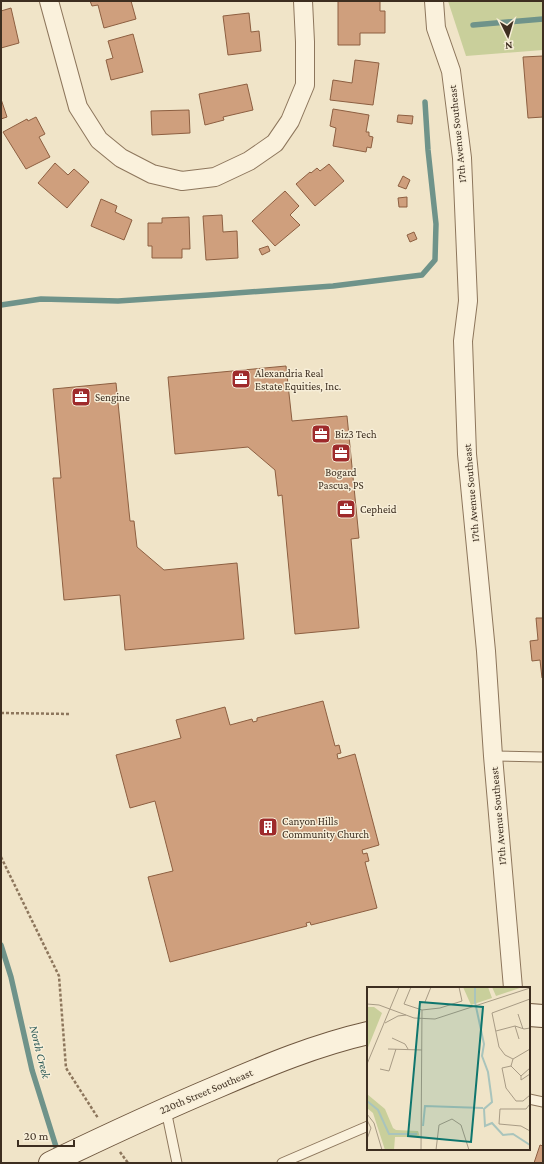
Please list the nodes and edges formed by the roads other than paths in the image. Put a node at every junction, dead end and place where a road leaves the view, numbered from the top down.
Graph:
1 (49, 1) edge
2 (303, 1) edge
3 (434, 1) edge
4 (493, 756) junction
5 (543, 758) edge
6 (513, 987) edge
7 (530, 1015) edge
8 (543, 1016) edge
9 (367, 1034) edge
10 (530, 1099) edge
11 (543, 1102) edge
12 (166, 1108) junction
13 (367, 1126) edge
14 (50, 1163) edge
15 (177, 1163) edge
16 (282, 1163) edge

1 - 2 street
3 - 4 street, 17th Avenue Southeast
4 - 5 lane
4 - 6 street, 17th Avenue Southeast
7 - 8 street
9 - 12 street, 220th Street Southeast
10 - 11 lane
12 - 14 street, 220th Street Southeast
12 - 15 lane
13 - 16 lane

